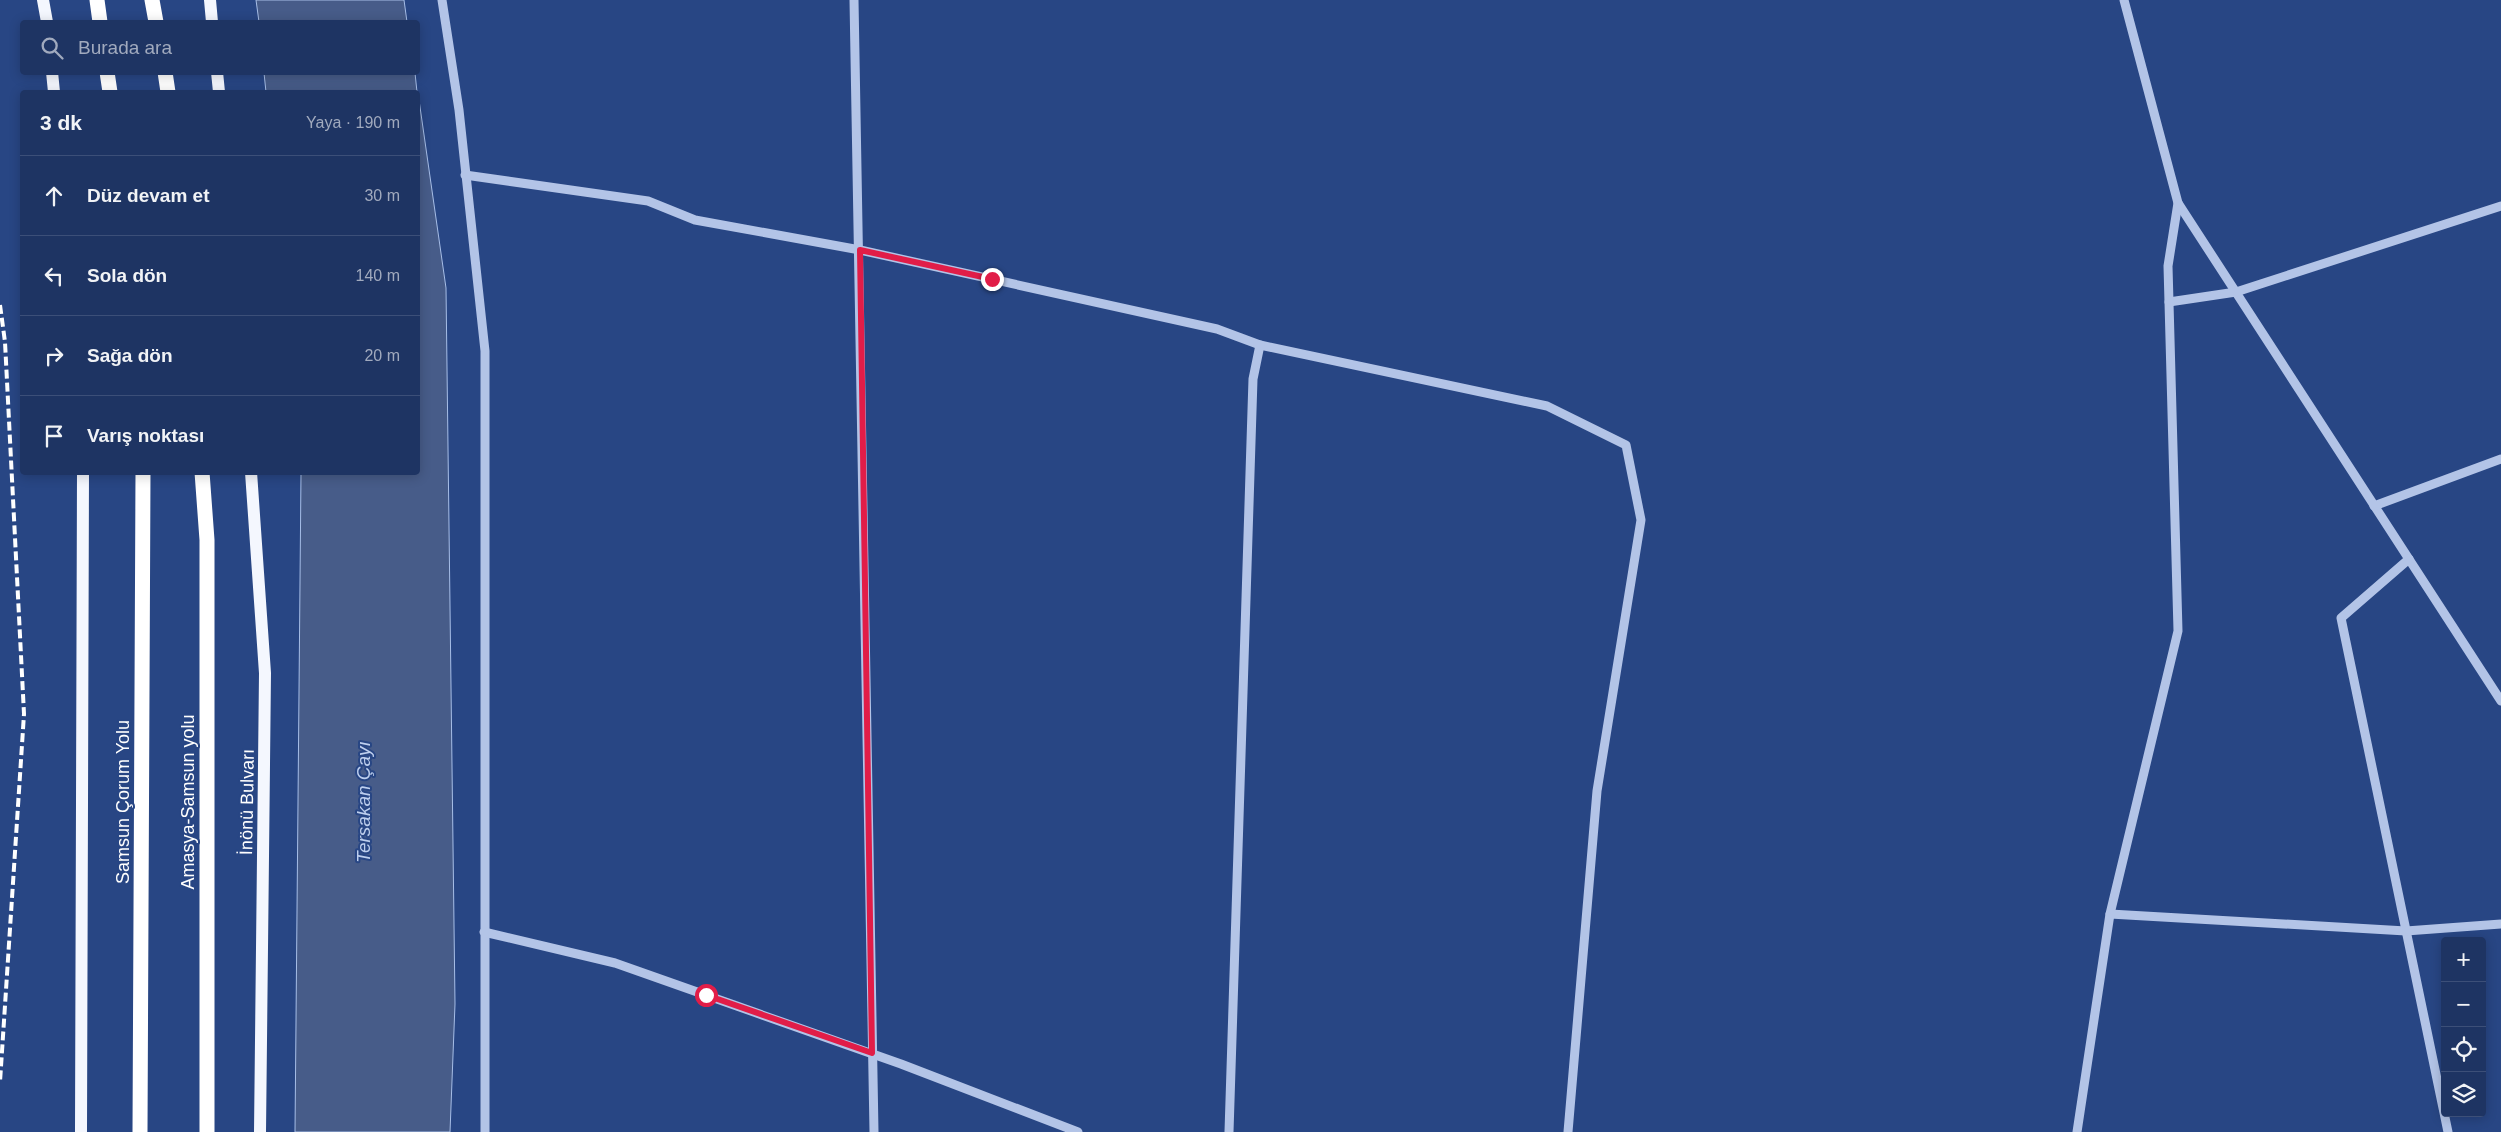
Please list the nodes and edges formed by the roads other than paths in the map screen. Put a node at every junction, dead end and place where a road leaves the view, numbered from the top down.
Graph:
1 (43, 0) edge
2 (97, 0) edge
3 (152, 0) edge
4 (210, 0) edge
5 (442, 0) edge
6 (854, 0) edge
7 (2124, 0) edge
8 (47, 20) edge
9 (100, 20) edge
10 (156, 20) edge
11 (212, 20) edge
12 (52, 75) edge
13 (107, 75) edge
14 (165, 75) edge
15 (217, 75) edge
16 (54, 90) edge
17 (110, 90) edge
18 (168, 90) edge
19 (219, 90) edge
20 (466, 175) junction
21 (2178, 203) junction
22 (2501, 206) edge
23 (860, 250) junction
24 (2236, 292) junction
25 (2169, 302) junction
26 (1260, 345) junction
27 (2501, 459) edge
28 (82, 475) edge
29 (143, 475) edge
30 (202, 475) edge
31 (251, 475) edge
32 (2374, 506) junction
33 (2409, 559) junction
34 (2501, 701) edge
35 (2110, 914) junction
36 (2501, 924) edge
37 (2406, 931) junction
38 (484, 932) junction
39 (872, 1053) junction
40 (81, 1132) edge
41 (140, 1132) edge
42 (206, 1132) edge
43 (260, 1132) edge
44 (485, 1132) edge
45 (874, 1132) edge
46 (1078, 1132) edge
47 (1229, 1132) edge
48 (1568, 1132) edge
49 (2076, 1132) edge
50 (2448, 1132) edge

1 - 8 main road
2 - 9 highway
3 - 10 highway
4 - 11 main road
5 - 20 street
6 - 23 street
7 - 21 street
12 - 16 main road
13 - 17 highway
14 - 18 highway
15 - 19 main road
20 - 23 street
20 - 38 street
21 - 24 street
21 - 25 street
22 - 24 street
23 - 26 street
23 - 39 street
24 - 25 street
24 - 32 street
25 - 35 street
26 - 47 street
26 - 48 street
27 - 32 street
28 - 40 main road
29 - 41 highway, Samsun Çorum Yolu
30 - 42 highway, Amasya-Samsun yolu
31 - 43 main road, İnönü Bulvarı
32 - 33 street
33 - 34 street
33 - 37 street
35 - 37 street
35 - 49 street
36 - 37 street
37 - 50 street
38 - 39 street
38 - 44 street
39 - 45 street
39 - 46 street

